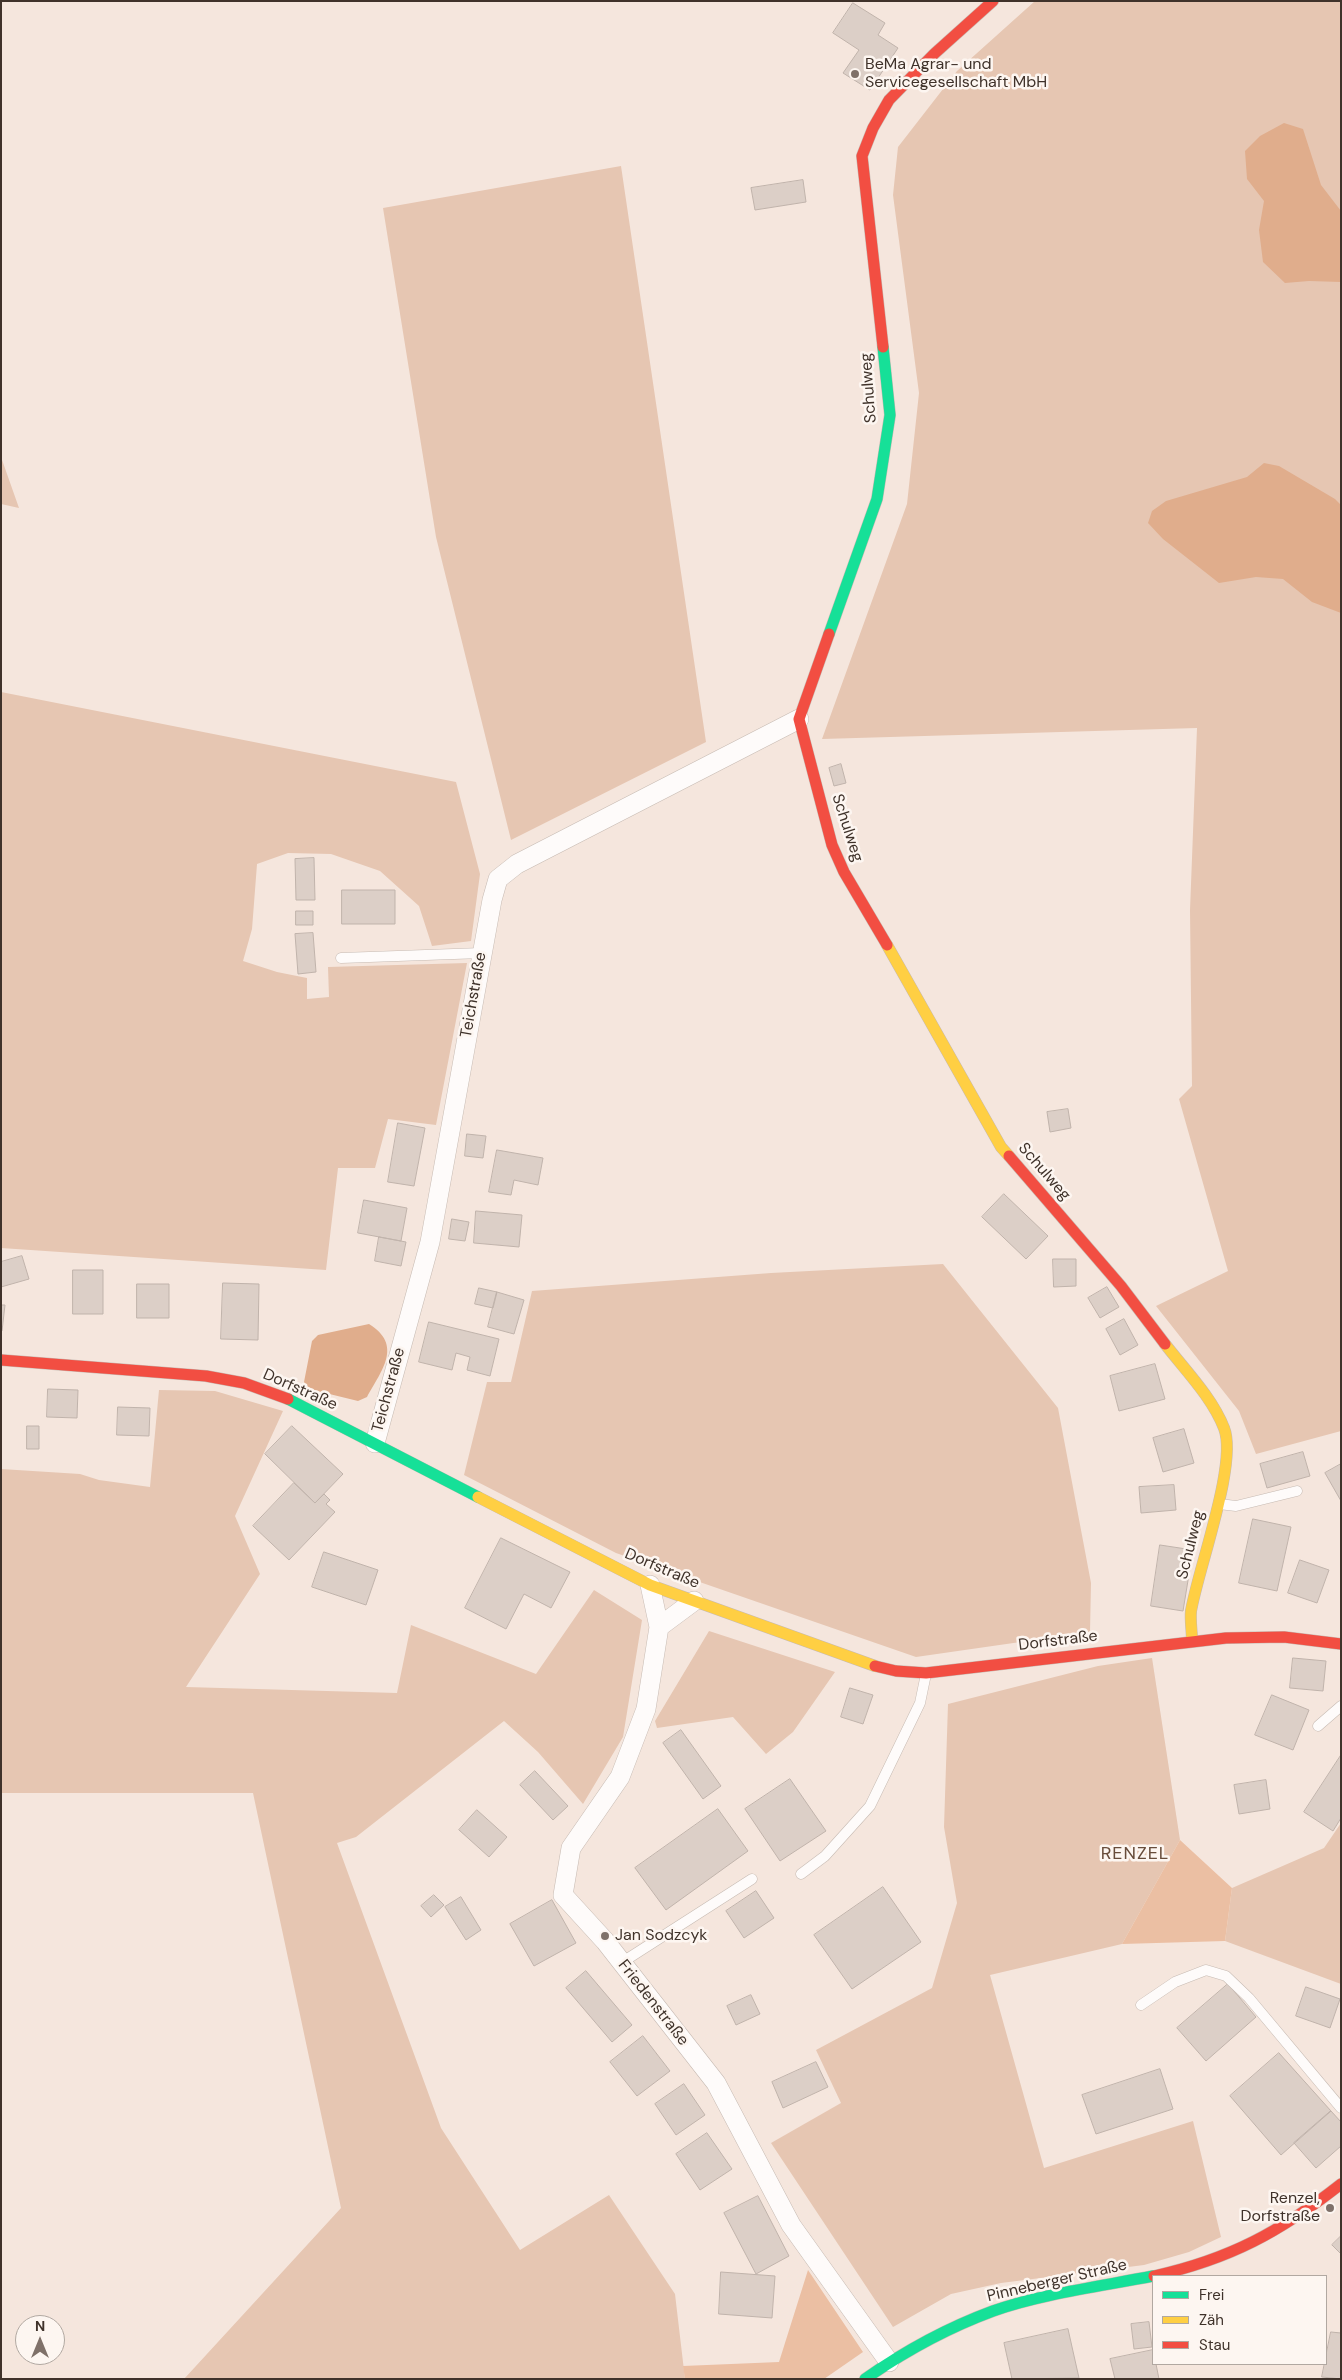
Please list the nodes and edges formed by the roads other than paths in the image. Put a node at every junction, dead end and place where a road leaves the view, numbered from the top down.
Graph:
1 (993, 1) edge
2 (799, 719) junction
3 (482, 953) junction
4 (342, 958) dead end
5 (1, 1360) edge
6 (374, 1443) junction
7 (1297, 1491) dead end
8 (1218, 1504) junction
9 (650, 1585) junction
10 (694, 1601) junction
11 (659, 1627) junction
12 (1192, 1641) junction
13 (1341, 1644) edge
14 (926, 1673) junction
15 (1341, 1706) edge
16 (1318, 1726) dead end
17 (801, 1874) dead end
18 (752, 1879) dead end
19 (621, 1963) junction
20 (1141, 2005) dead end
21 (1341, 2108) edge
22 (1341, 2184) edge
23 (1159, 2275) edge
24 (1152, 2276) edge
25 (888, 2362) junction
26 (865, 2379) edge

1 - 2 street, Schulweg
2 - 3 street, Teichstraße
2 - 8 street, Schulweg
3 - 4 lane
3 - 6 street, Teichstraße
5 - 6 street, Dorfstraße
6 - 9 street, Dorfstraße
7 - 8 lane
8 - 12 street, Schulweg
9 - 10 street, Dorfstraße
9 - 11 street, Friedenstraße
10 - 11 street
10 - 14 street, Dorfstraße
11 - 19 street, Friedenstraße
12 - 13 street, Dorfstraße
12 - 14 street, Dorfstraße
14 - 17 lane
15 - 16 lane
18 - 19 lane
19 - 25 street, Friedenstraße
20 - 21 lane
22 - 23 street, Pinneberger Straße
24 - 25 street, Pinneberger Straße
25 - 26 street, Pinneberger Straße

